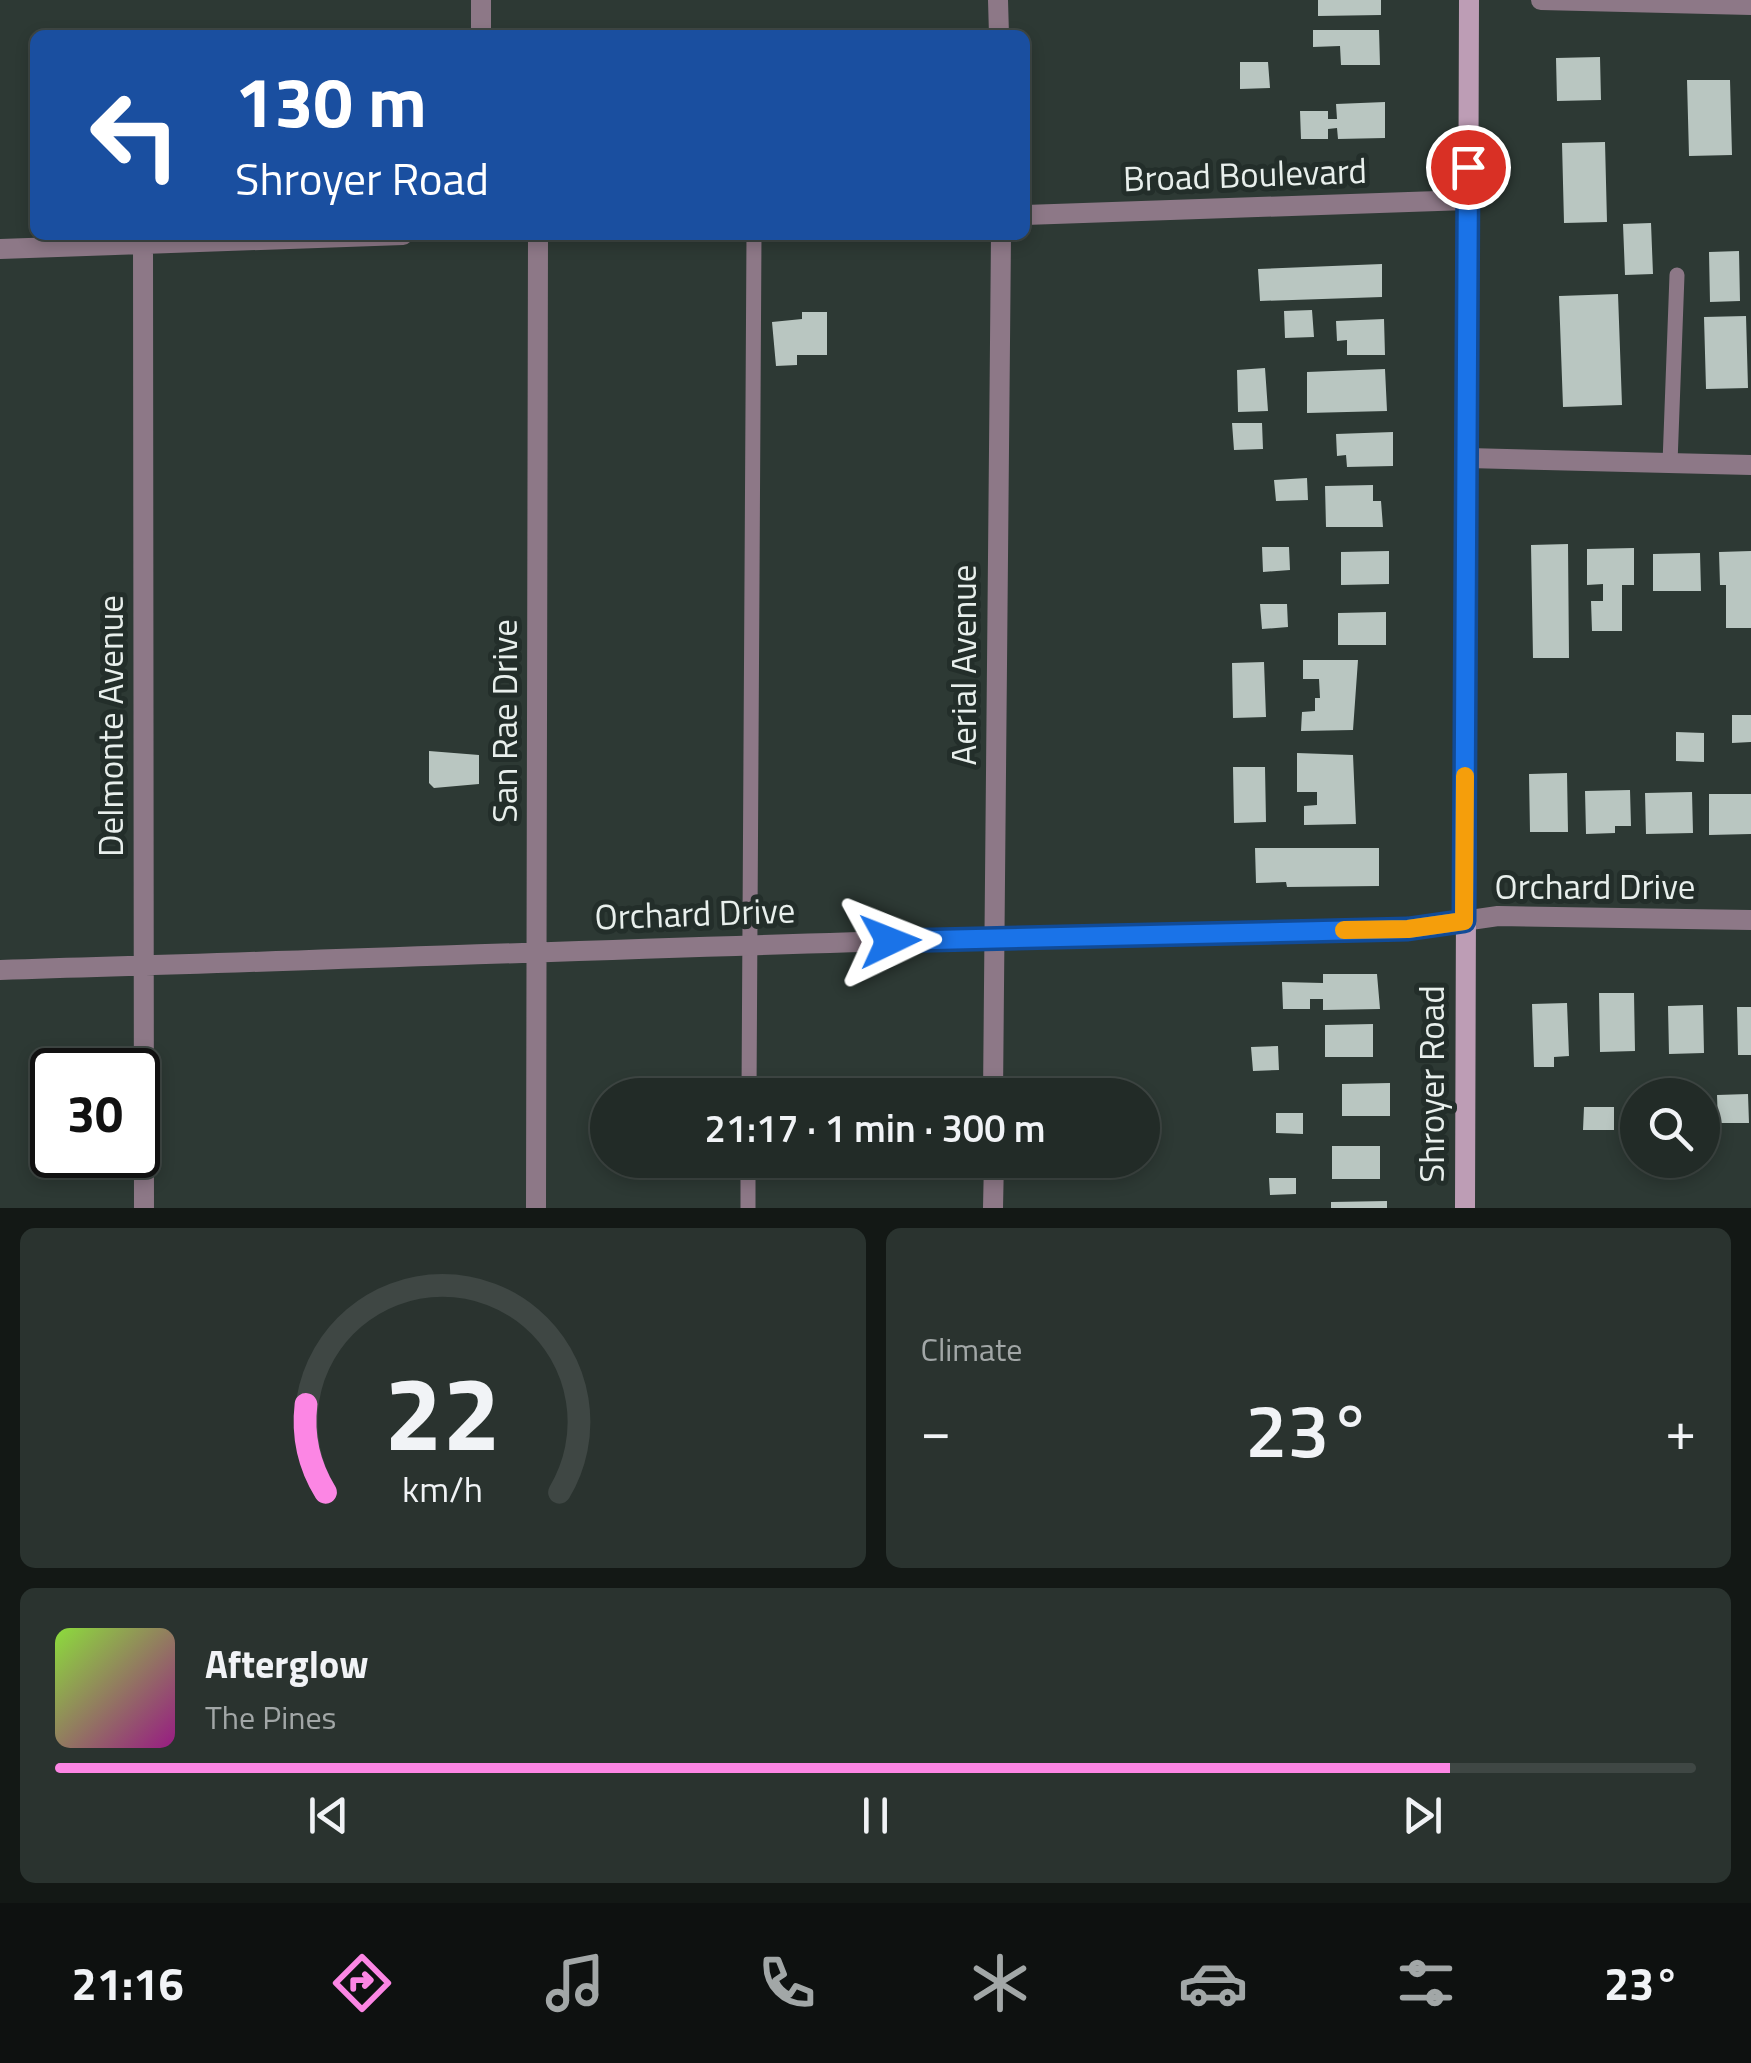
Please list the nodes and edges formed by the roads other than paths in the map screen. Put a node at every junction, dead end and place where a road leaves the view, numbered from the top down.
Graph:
1 (481, 0) edge
2 (998, 0) edge
3 (1469, 0) edge
4 (1541, 0) edge
5 (1751, 5) edge
6 (481, 30) edge
7 (999, 30) edge
8 (1467, 200) junction
9 (1030, 215) edge
10 (259, 240) edge
11 (538, 240) edge
12 (754, 240) edge
13 (1001, 240) edge
14 (143, 244) junction
15 (0, 249) edge
16 (1677, 276) dead end
17 (1468, 458) junction
18 (1670, 463) junction
19 (1751, 465) edge
20 (1751, 920) edge
21 (1464, 921) junction
22 (996, 938) junction
23 (750, 945) junction
24 (538, 950) junction
25 (145, 968) junction
26 (0, 970) edge
27 (748, 1078) edge
28 (994, 1078) edge
29 (748, 1178) edge
30 (994, 1178) edge
31 (144, 1208) edge
32 (536, 1208) edge
33 (748, 1208) edge
34 (993, 1208) edge
35 (1464, 1208) edge

1 - 6 street
2 - 7 street
3 - 8 main road, Shroyer Road
4 - 5 street
8 - 9 street, Broad Boulevard
8 - 17 main road, Shroyer Road
10 - 14 street
11 - 24 street, San Rae Drive
12 - 23 lane
13 - 22 street, Aerial Avenue
14 - 15 street
14 - 25 street, Delmonte Avenue
16 - 18 lane
17 - 18 street
17 - 21 main road, Shroyer Road
18 - 19 street
20 - 21 street, Orchard Drive
21 - 22 street, Orchard Drive
21 - 35 main road, Shroyer Road
22 - 23 street, Orchard Drive
22 - 28 street, Aerial Avenue
23 - 24 street, Orchard Drive
23 - 27 lane
24 - 25 street, Orchard Drive
24 - 32 street, San Rae Drive
25 - 26 street, Orchard Drive
25 - 31 street, Delmonte Avenue
29 - 33 lane
30 - 34 street

